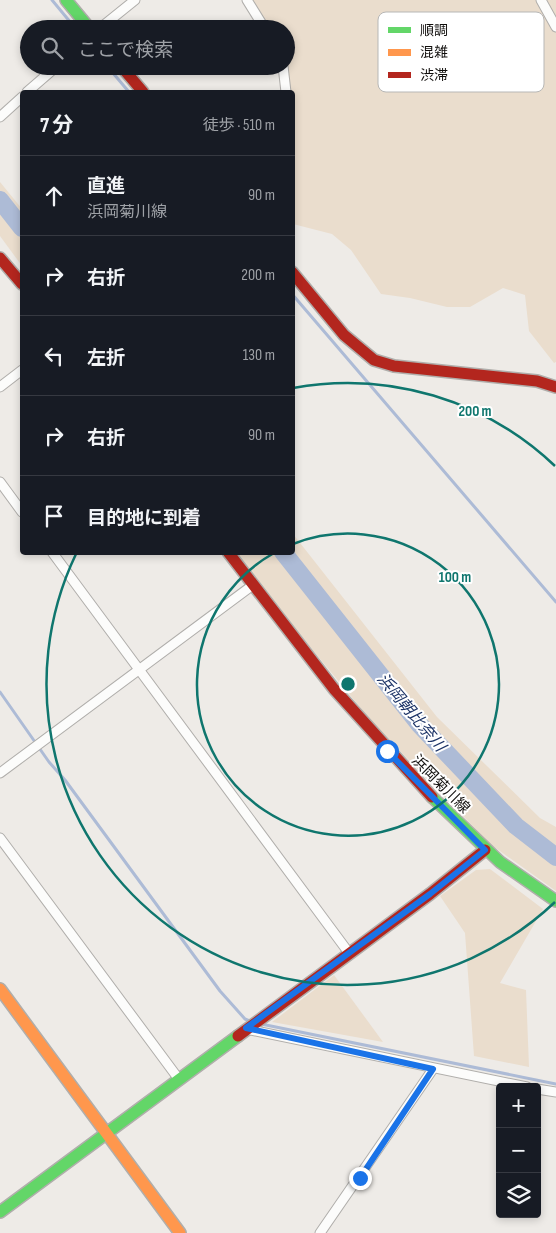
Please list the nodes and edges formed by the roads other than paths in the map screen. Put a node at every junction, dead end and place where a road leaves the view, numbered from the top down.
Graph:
1 (66, 0) edge
2 (135, 0) edge
3 (246, 0) edge
4 (541, 0) edge
5 (83, 20) edge
6 (110, 20) edge
7 (259, 20) edge
8 (556, 27) edge
9 (46, 75) edge
10 (129, 75) edge
11 (284, 75) edge
12 (29, 90) edge
13 (141, 90) edge
14 (286, 90) edge
15 (20, 98) edge
16 (0, 116) edge
17 (0, 258) edge
18 (295, 276) edge
19 (20, 282) edge
20 (20, 372) edge
21 (0, 387) edge
22 (556, 387) edge
23 (0, 482) edge
24 (20, 509) edge
25 (54, 555) edge
26 (230, 555) edge
27 (253, 585) junction
28 (139, 670) junction
29 (0, 773) edge
30 (0, 838) edge
31 (485, 850) junction
32 (556, 901) edge
33 (349, 953) junction
34 (1, 993) edge
35 (246, 1028) junction
36 (433, 1069) junction
37 (178, 1078) junction
38 (506, 1083) edge
39 (541, 1090) edge
40 (556, 1092) edge
41 (106, 1132) junction
42 (0, 1212) edge
43 (180, 1233) edge
44 (320, 1233) edge

1 - 5 street
2 - 6 street
3 - 7 street
4 - 8 street
9 - 12 street
10 - 13 street
11 - 14 street
15 - 16 street
17 - 19 street
18 - 22 street
20 - 21 street
23 - 24 street
25 - 28 street
26 - 27 street, 浜岡菊川線
27 - 28 street
27 - 31 street, 浜岡菊川線
28 - 29 street
28 - 33 street
30 - 37 street
31 - 32 street, 浜岡菊川線
31 - 33 street
33 - 35 street
34 - 41 street
35 - 36 street
35 - 37 street
36 - 38 street
36 - 44 street
37 - 41 street
39 - 40 street
41 - 42 street
41 - 43 street

